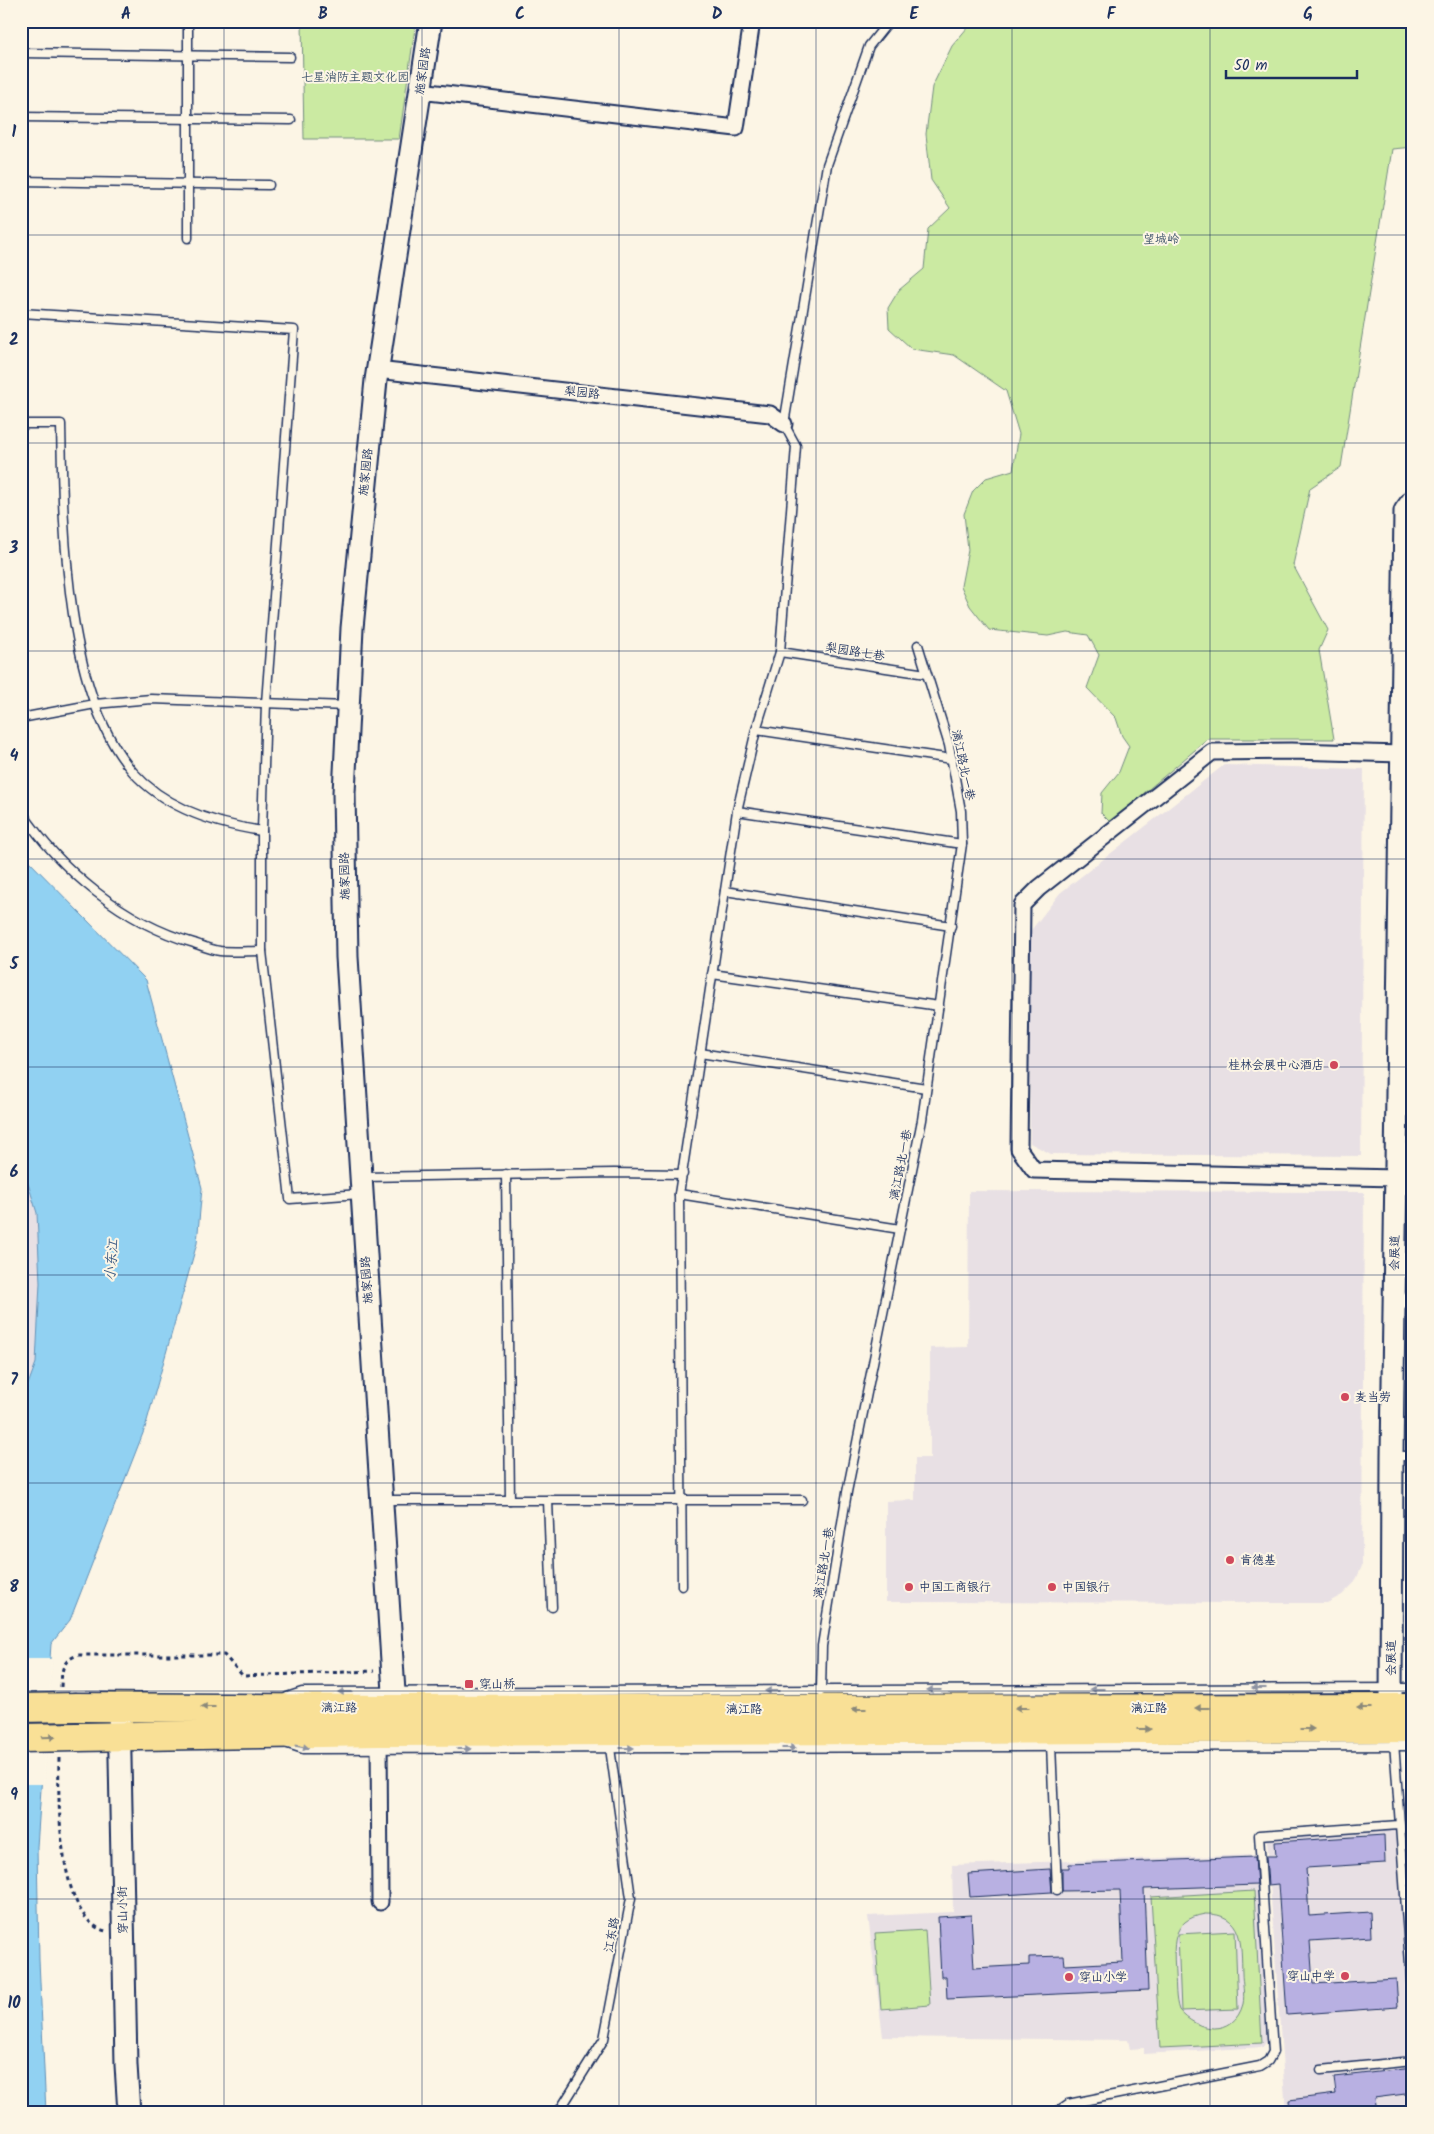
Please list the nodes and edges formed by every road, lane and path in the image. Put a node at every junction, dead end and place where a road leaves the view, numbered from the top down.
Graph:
1 (188, 21) edge
2 (431, 21) edge
3 (752, 21) edge
4 (889, 21) edge
5 (21, 53) edge
6 (188, 55) junction
7 (290, 57) dead end
8 (420, 91) junction
9 (21, 117) edge
10 (188, 118) junction
11 (291, 120) dead end
12 (21, 180) edge
13 (188, 184) junction
14 (269, 185) dead end
15 (188, 238) dead end
16 (21, 313) edge
17 (377, 370) junction
18 (21, 424) edge
19 (784, 424) junction
20 (1413, 500) edge
21 (918, 645) dead end
22 (780, 652) junction
23 (926, 674) junction
24 (266, 703) junction
25 (95, 704) junction
26 (347, 706) junction
27 (21, 718) edge
28 (756, 730) junction
29 (1402, 754) junction
30 (952, 759) junction
31 (21, 811) edge
32 (737, 811) junction
33 (262, 831) junction
34 (962, 844) junction
35 (725, 890) junction
36 (951, 926) junction
37 (262, 951) junction
38 (1406, 956) edge
39 (712, 974) junction
40 (939, 1006) junction
41 (700, 1053) junction
42 (926, 1088) junction
43 (506, 1174) junction
44 (683, 1174) junction
45 (1396, 1178) junction
46 (361, 1186) junction
47 (679, 1194) junction
48 (900, 1229) junction
49 (1413, 1288) edge
50 (1394, 1318) junction
51 (1402, 1456) edge
52 (381, 1500) junction
53 (510, 1500) junction
54 (548, 1500) junction
55 (680, 1500) junction
56 (802, 1500) dead end
57 (682, 1586) dead end
58 (552, 1607) dead end
59 (1413, 1688) edge
60 (821, 1691) junction
61 (119, 1707) junction
62 (21, 1708) edge
63 (1397, 1718) edge
64 (1050, 1719) junction
65 (256, 1720) junction
66 (385, 1720) junction
67 (118, 1736) junction
68 (21, 1738) edge
69 (1413, 1746) edge
70 (610, 1748) junction
71 (1399, 1825) junction
72 (1057, 1890) dead end
73 (380, 1902) dead end
74 (1413, 2006) edge
75 (1413, 2061) edge
76 (1321, 2070) dead end
77 (129, 2113) edge
78 (558, 2113) edge
79 (1055, 2113) edge

1 - 6 lane
2 - 8 street, 施家园路
3 - 8 street
4 - 19 lane
5 - 6 lane
6 - 7 lane
6 - 10 lane
8 - 17 street, 施家园路
9 - 10 lane
10 - 11 lane
10 - 13 lane
12 - 13 lane
13 - 14 lane
13 - 15 lane
16 - 24 lane
17 - 19 street, 梨园路
17 - 26 street, 施家园路
18 - 25 lane
19 - 22 lane
20 - 29 street, 会展道
21 - 23 lane, 漓江路北一巷
22 - 23 lane, 梨园路七巷
22 - 28 lane
23 - 30 lane, 漓江路北一巷
24 - 25 lane
24 - 26 lane
24 - 33 lane
25 - 27 lane
25 - 33 lane
26 - 46 street, 施家园路
28 - 30 lane
28 - 32 lane
29 - 38 street, 会展道
29 - 45 street
30 - 34 lane, 漓江路北一巷
31 - 37 lane
32 - 34 lane
32 - 35 lane
33 - 37 lane
34 - 36 lane, 漓江路北一巷
35 - 36 lane
35 - 39 lane
36 - 40 lane, 漓江路北一巷
37 - 46 lane
38 - 45 street, 会展道
39 - 40 lane
39 - 41 lane
40 - 42 lane, 漓江路北一巷
41 - 42 lane
41 - 44 lane
42 - 48 lane, 漓江路北一巷
43 - 44 lane
43 - 46 lane
43 - 53 lane
44 - 47 lane
45 - 50 street, 会展道
46 - 52 street, 施家园路
47 - 48 lane
47 - 55 lane
48 - 60 lane, 漓江路北一巷
49 - 50 lane
50 - 51 street, 会展道
51 - 63 street, 会展道
52 - 53 lane
52 - 66 street, 施家园路
53 - 54 lane
54 - 55 lane
54 - 58 lane
55 - 56 lane
55 - 57 lane
59 - 63 lane
64 -> 60 lane
60 -> 66 lane
61 - 62 highway, 漓江路, bridge
65 -> 61 highway, 漓江路
61 - 67 street, 穿山小街
63 - 64 highway, 漓江路
64 -> 63 lane
63 - 69 lane
63 - 71 lane
64 - 66 highway, 漓江路
70 -> 64 lane
64 - 72 lane
65 - 66 highway, 漓江路
66 -> 65 lane
65 - 67 highway, 漓江路
66 -> 70 lane
66 - 73 street
68 -> 67 highway, 漓江路, bridge
67 - 77 street, 穿山小街
70 - 78 lane, 江东路
71 - 74 lane
71 - 79 lane
75 - 76 lane

